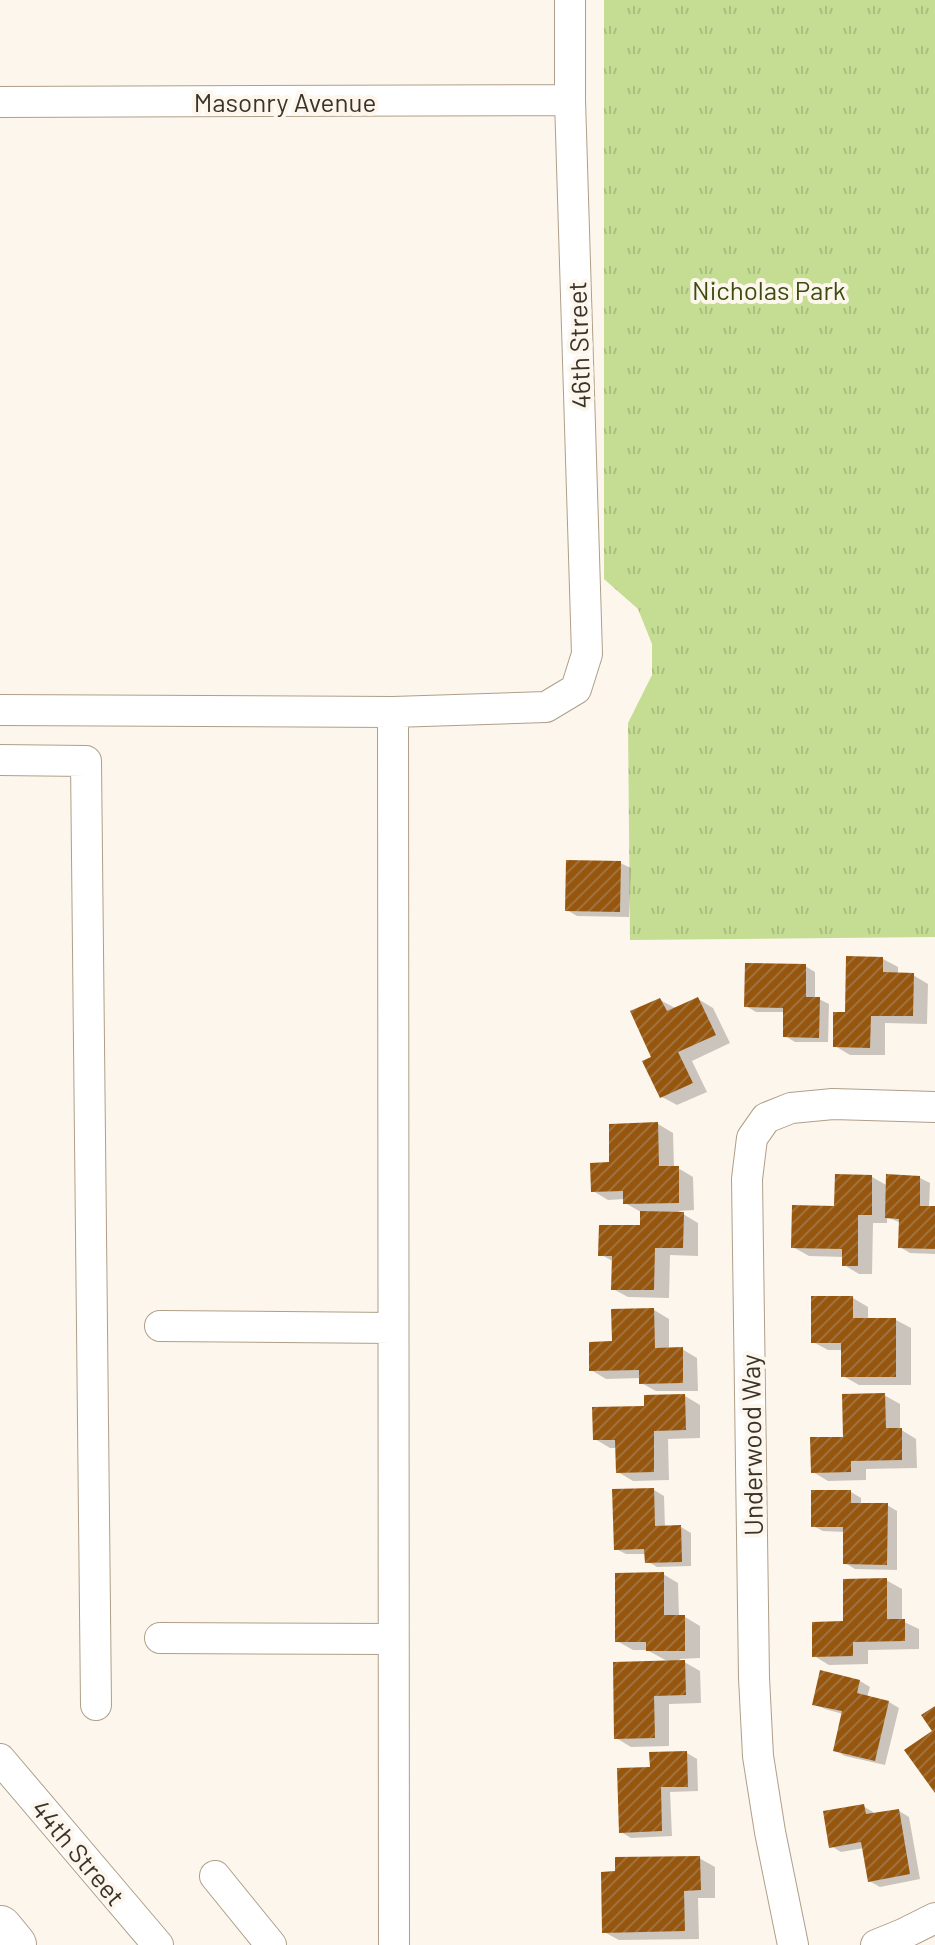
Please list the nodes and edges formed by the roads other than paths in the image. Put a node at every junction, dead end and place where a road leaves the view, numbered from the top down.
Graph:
1 (570, 0) edge
2 (570, 100) junction
3 (0, 102) edge
4 (0, 710) edge
5 (393, 712) junction
6 (0, 760) edge
7 (935, 1107) edge
8 (160, 1326) dead end
9 (393, 1328) junction
10 (160, 1638) dead end
11 (393, 1639) junction
12 (96, 1705) dead end
13 (0, 1759) edge
14 (215, 1876) dead end
15 (935, 1918) edge
16 (0, 1928) edge
17 (14, 1945) edge
18 (158, 1945) edge
19 (271, 1945) edge
20 (394, 1945) edge
21 (793, 1945) edge
22 (876, 1945) edge

1 - 2 street, 46th Street
2 - 3 street, Masonry Avenue
2 - 5 street, 46th Street
4 - 5 street
5 - 9 street
6 - 12 street
7 - 21 street, Underwood Way
8 - 9 street
9 - 11 street
10 - 11 street
11 - 20 street
13 - 18 street, 44th Street
14 - 19 street
15 - 22 street
16 - 17 highway

